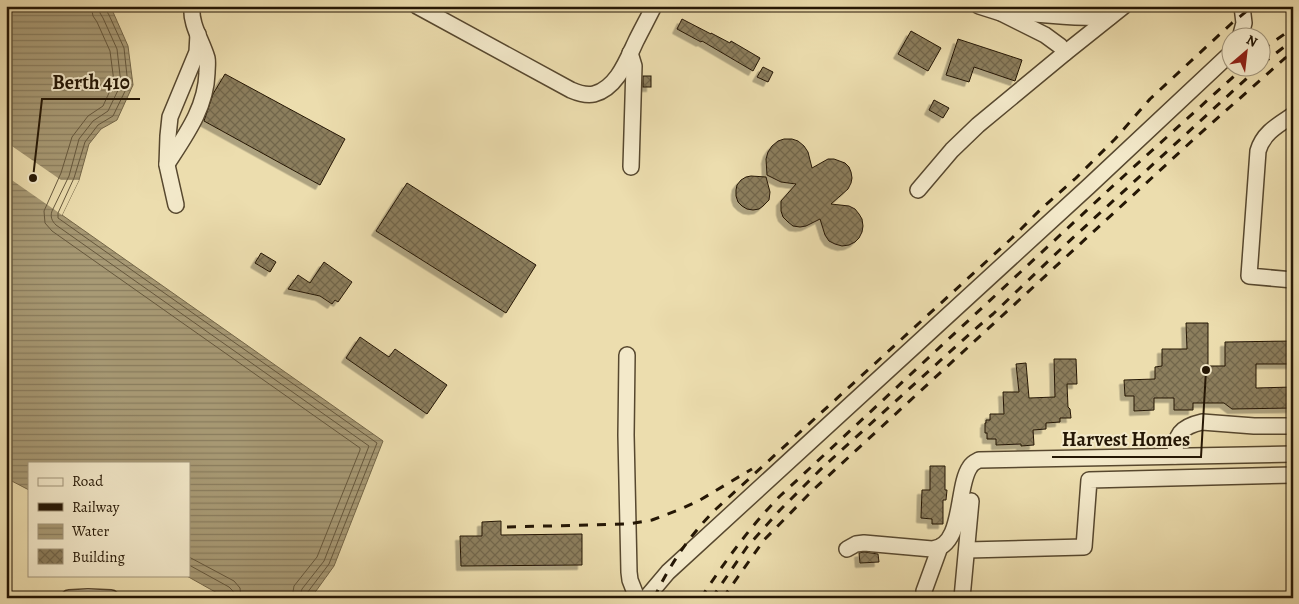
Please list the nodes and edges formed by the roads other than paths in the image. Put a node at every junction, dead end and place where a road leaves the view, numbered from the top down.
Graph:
1 (192, 6) edge
2 (417, 6) edge
3 (654, 6) edge
4 (979, 6) edge
5 (1124, 6) edge
6 (1242, 6) edge
7 (1001, 13) junction
8 (1110, 17) junction
9 (1243, 28) edge
10 (198, 34) junction
11 (630, 53) junction
12 (1065, 53) junction
13 (1222, 61) edge
14 (1293, 115) edge
15 (167, 165) junction
16 (631, 168) dead end
17 (918, 190) dead end
18 (176, 205) dead end
19 (1293, 280) edge
20 (627, 355) dead end
21 (1293, 426) edge
22 (1293, 454) edge
23 (1175, 456) junction
24 (1293, 475) edge
25 (971, 501) dead end
26 (940, 547) junction
27 (848, 549) dead end
28 (967, 550) junction
29 (921, 596) edge
30 (69, 598) edge
31 (111, 598) edge
32 (637, 598) edge
33 (646, 598) edge
34 (962, 598) edge

1 - 10 street
2 - 11 street
3 - 11 street
4 - 7 street
5 - 8 street
6 - 9 street
7 - 8 street
7 - 12 street
8 - 12 street
10 - 15 street
10 - 15 street
11 - 16 street
12 - 17 street
13 - 33 street
14 - 19 street
15 - 18 street
20 - 32 street
21 - 23 street
22 - 23 street
23 - 26 street
24 - 28 street
25 - 28 street
26 - 27 street
26 - 29 street
28 - 34 street
30 - 31 street

